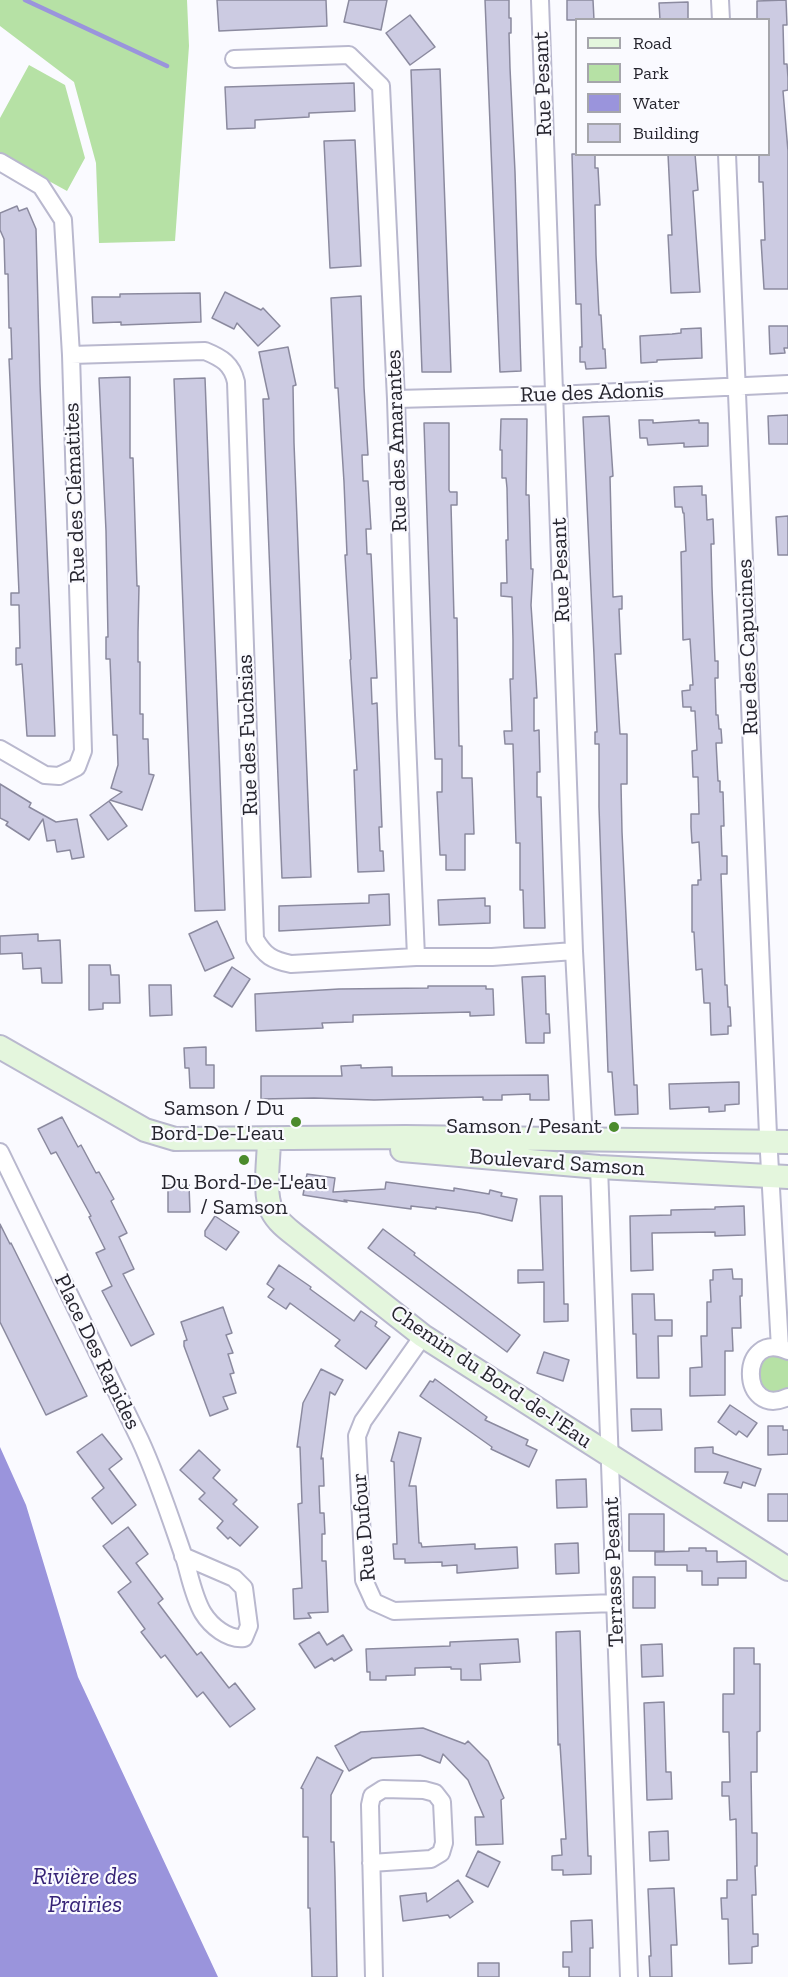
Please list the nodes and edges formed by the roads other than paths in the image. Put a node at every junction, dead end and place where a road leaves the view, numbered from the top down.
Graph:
1 (540, 0) edge
2 (720, 0) edge
3 (721, 18) edge
4 (234, 59) dead end
5 (727, 156) edge
6 (0, 162) edge
7 (71, 355) junction
8 (788, 384) edge
9 (737, 386) junction
10 (555, 395) junction
11 (396, 399) junction
12 (0, 749) edge
13 (574, 951) junction
14 (416, 957) junction
15 (2, 1052) edge
16 (269, 1139) junction
17 (584, 1140) junction
18 (778, 1141) edge
19 (0, 1152) edge
20 (599, 1167) junction
21 (779, 1176) edge
22 (423, 1336) junction
23 (784, 1350) edge
24 (788, 1397) edge
25 (610, 1455) junction
26 (183, 1556) junction
27 (788, 1569) edge
28 (615, 1604) junction
29 (371, 1863) junction
30 (374, 1977) edge
31 (629, 1977) edge

1 - 10 street, Rue Pesant
2 - 3 street
4 - 11 street, Rue des Amarantes
5 - 9 street, Rue des Capucines
6 - 7 street, Rue des Clématites
7 - 12 street, Rue des Clématites
7 - 14 street, Rue des Fuchsias
8 - 9 street, Rue des Adonis
9 - 10 street, Rue des Adonis
9 - 18 street, Rue des Capucines
10 - 11 street, Rue des Adonis
10 - 13 street, Rue Pesant
11 - 14 street, Rue des Amarantes
13 - 14 street, Rue des Fuchsias
13 - 17 street, Rue Pesant
15 - 16 street
16 - 17 street, Boulevard Samson
16 - 20 street, Boulevard Samson
16 - 22 street, Chemin du Bord-de-l'Eau
17 - 18 street, Boulevard Samson
18 - 21 street, Rue des Capucines
19 - 26 street, Place Des Rapides
20 - 21 street, Boulevard Samson
20 - 25 street, Terrasse Pesant
21 - 23 street, Rue des Capucines
22 - 25 street, Chemin du Bord-de-l'Eau
22 - 28 street, Rue Dufour
23 - 24 street
25 - 27 street, Chemin du Bord-de-l'Eau
25 - 28 street, Terrasse Pesant
26 - 26 street, Place Des Rapides
28 - 31 street, Terrasse Pesant
29 - 29 street
29 - 30 street

